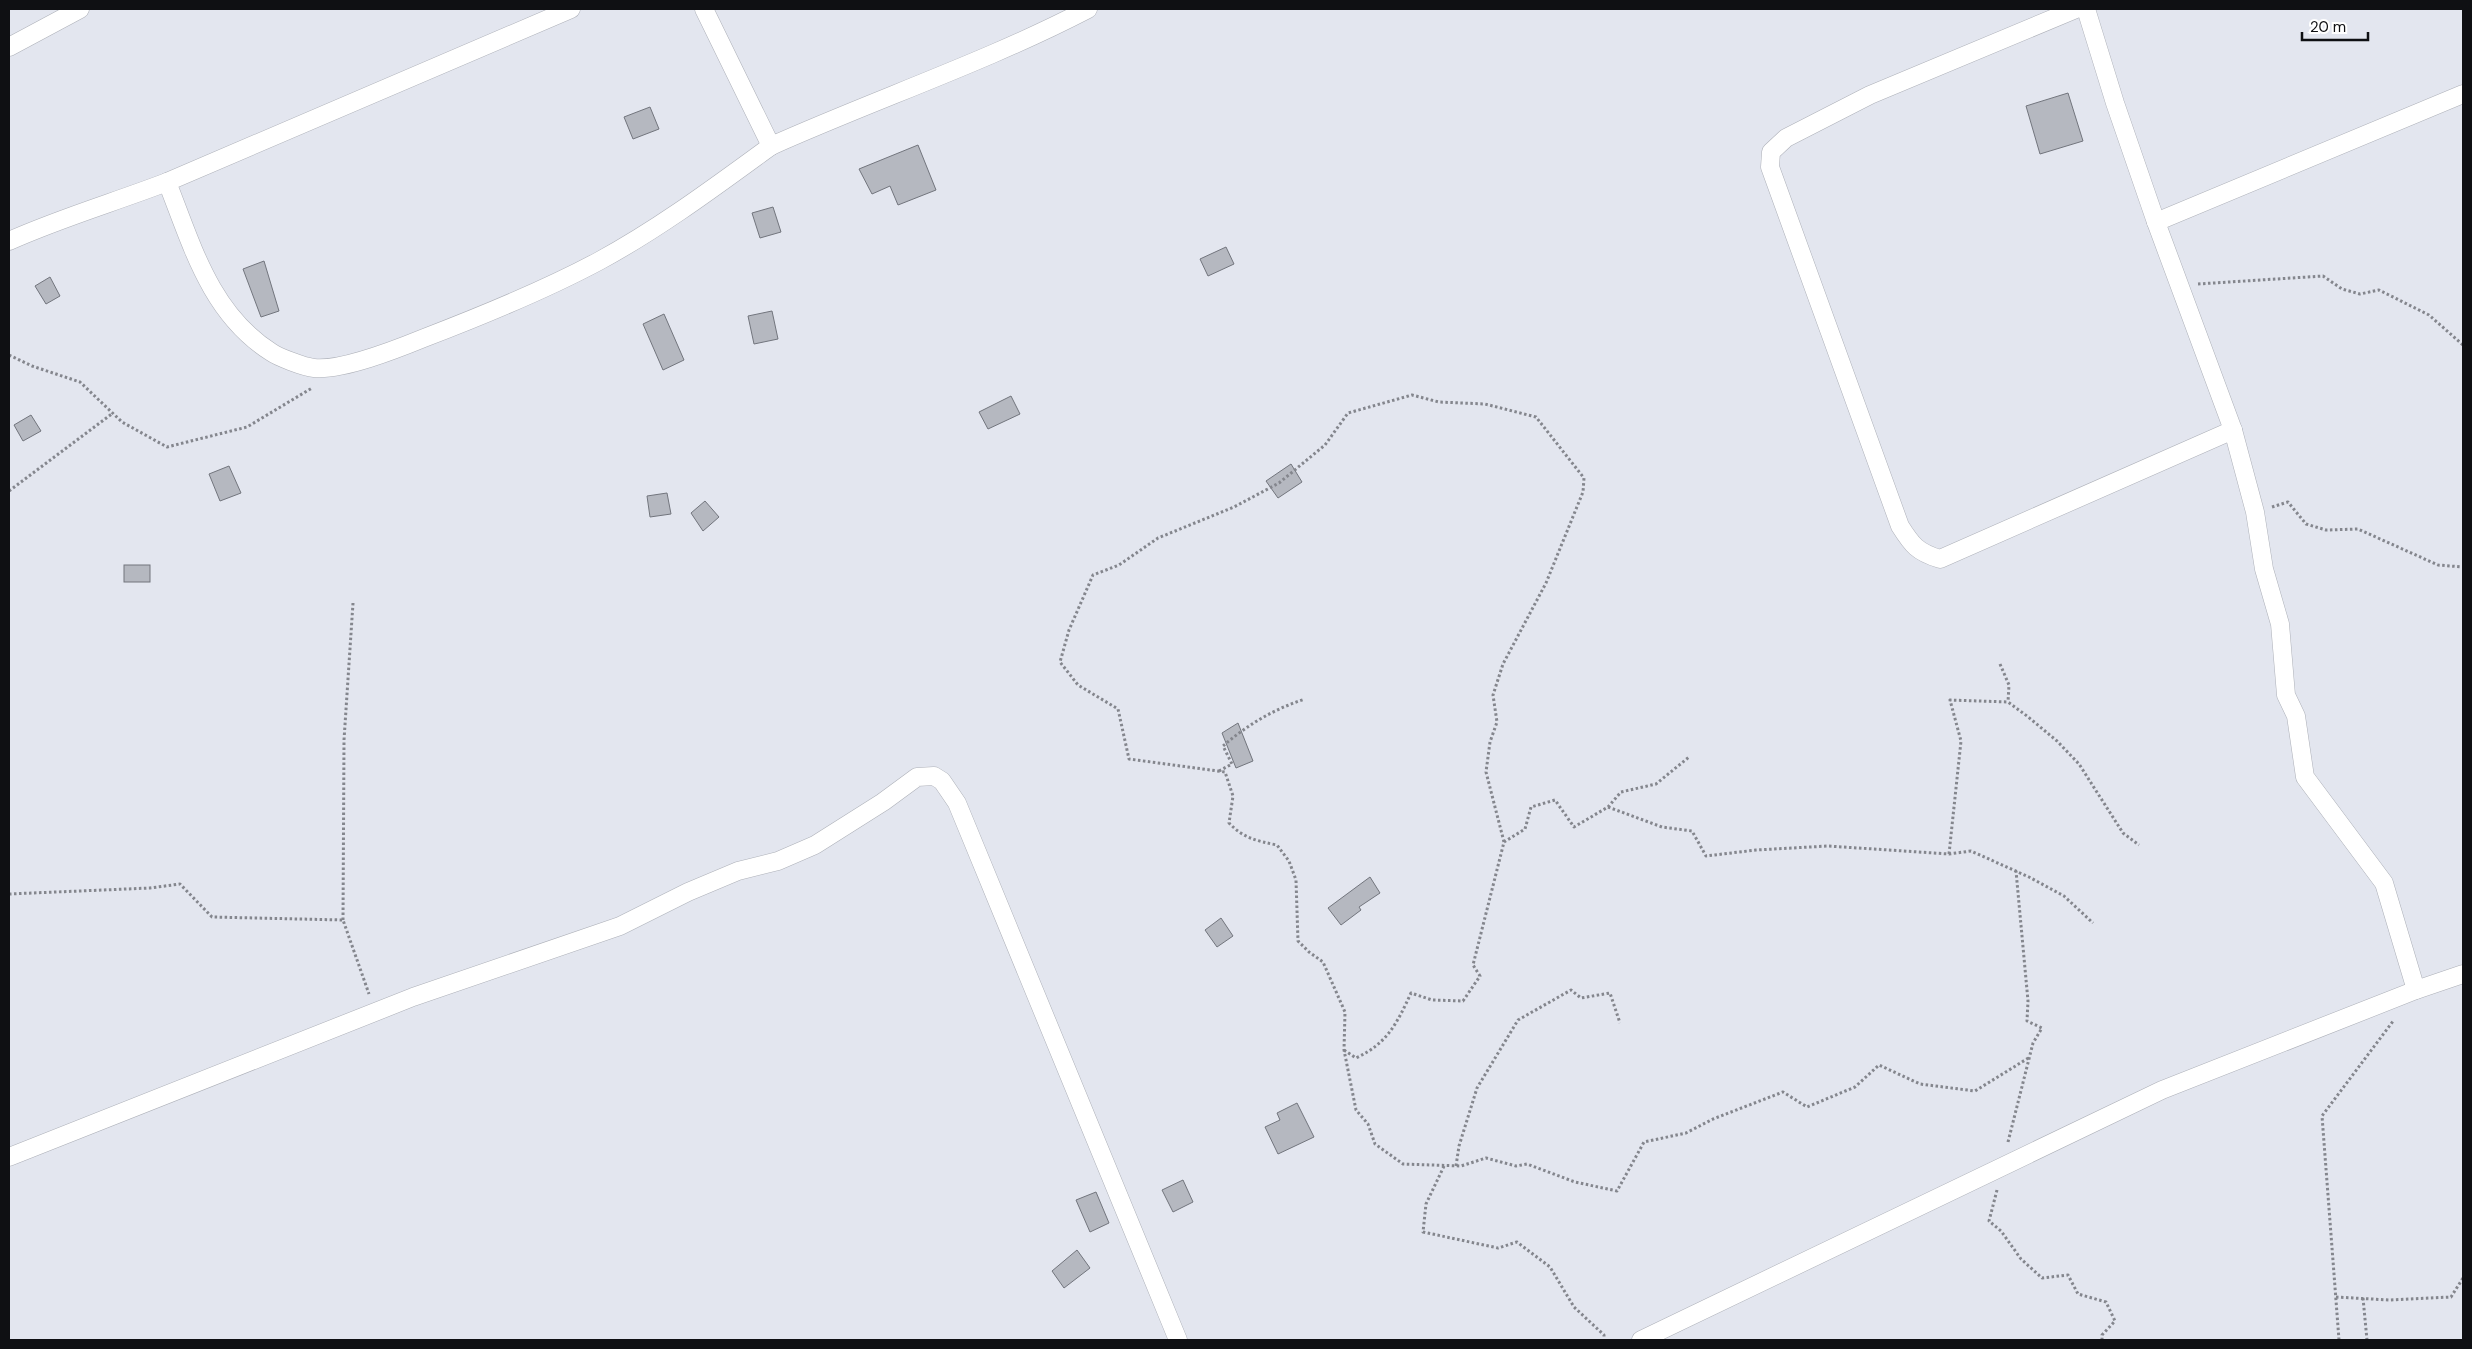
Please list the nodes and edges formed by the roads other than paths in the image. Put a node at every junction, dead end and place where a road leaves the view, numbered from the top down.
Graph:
1 (80, 9) edge
2 (571, 9) edge
3 (704, 9) edge
4 (1088, 9) edge
5 (2076, 9) edge
6 (2086, 9) edge
7 (9, 47) edge
8 (2463, 94) edge
9 (771, 146) junction
10 (167, 182) junction
11 (2156, 222) junction
12 (9, 241) edge
13 (2233, 430) junction
14 (2463, 974) edge
15 (2416, 990) junction
16 (9, 1157) edge
17 (1178, 1340) edge
18 (1641, 1340) edge

1 - 7 street
2 - 10 street
3 - 9 street
4 - 9 street
5 - 13 street
6 - 11 street
8 - 11 street
9 - 10 street
10 - 12 street
11 - 13 street
13 - 15 street
14 - 15 street
15 - 18 street
16 - 17 street

